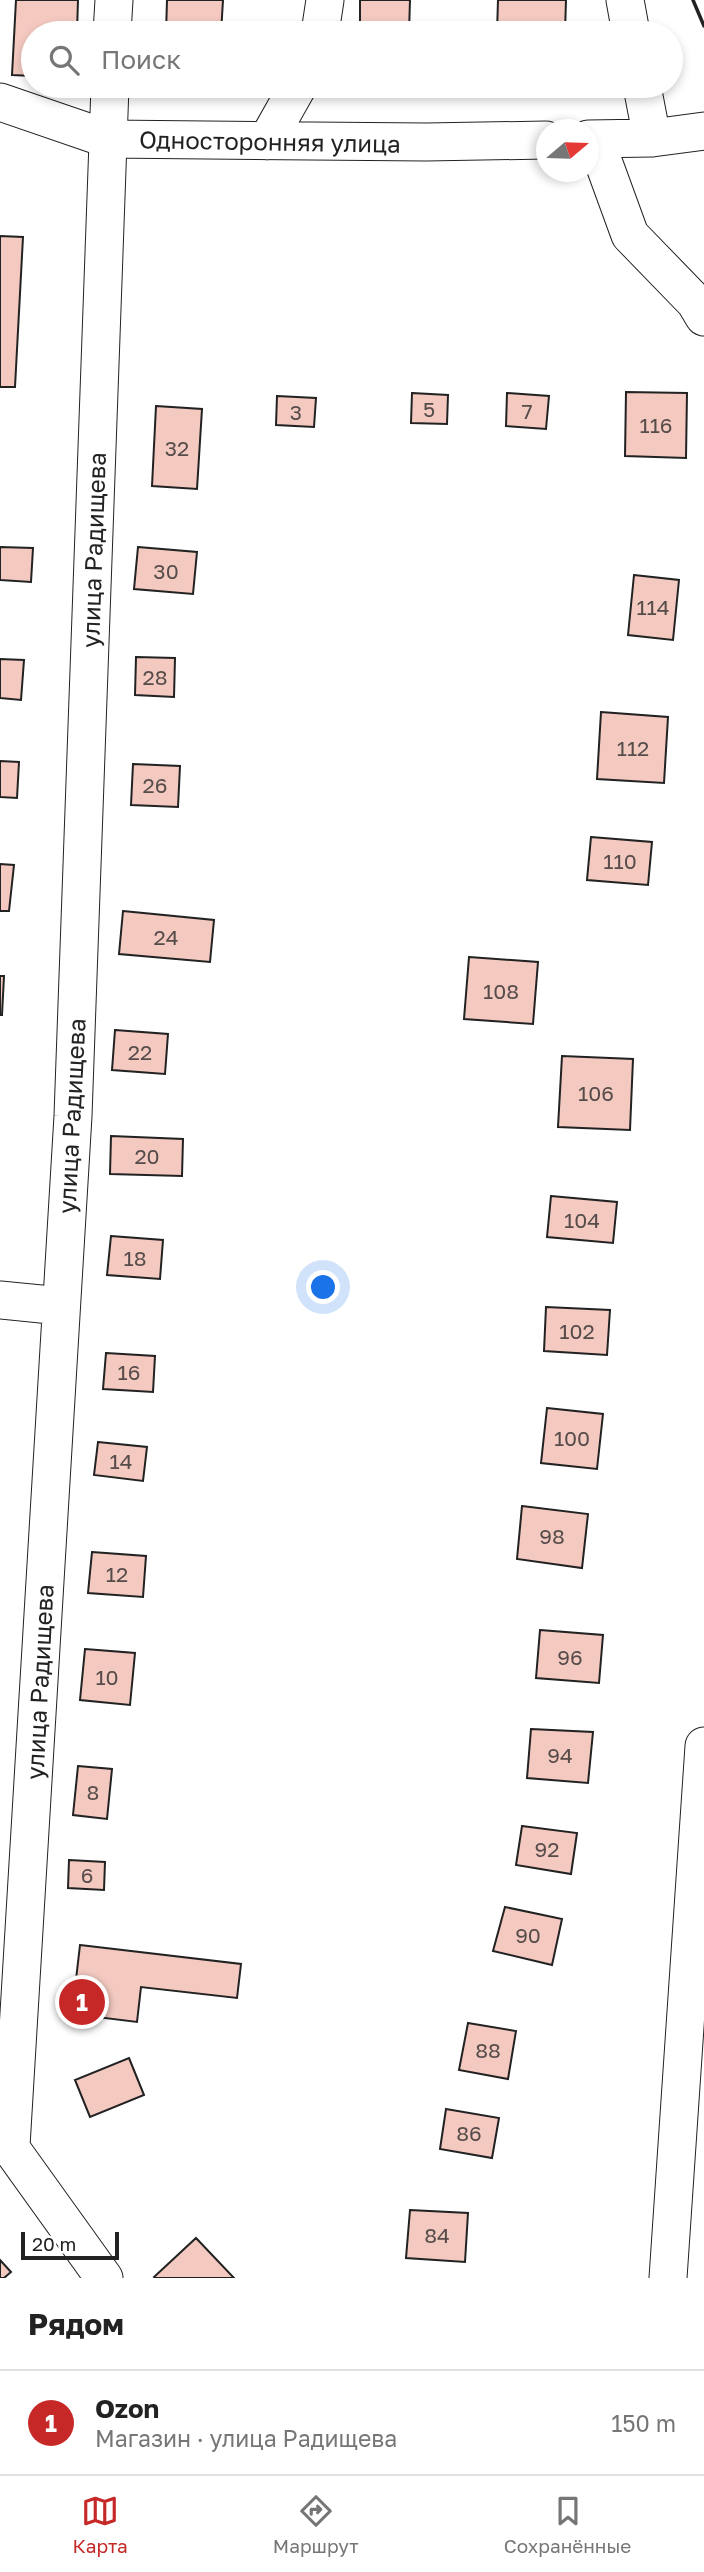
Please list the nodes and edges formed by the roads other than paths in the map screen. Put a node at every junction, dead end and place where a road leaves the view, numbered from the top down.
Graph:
1 (114, 0) edge
2 (325, 0) edge
3 (625, 0) edge
4 (113, 21) edge
5 (322, 21) edge
6 (629, 21) edge
7 (110, 98) edge
8 (291, 98) edge
9 (644, 98) edge
10 (0, 102) edge
11 (704, 131) edge
12 (652, 138) junction
13 (108, 139) junction
14 (599, 139) edge
15 (536, 140) edge
16 (267, 141) junction
17 (599, 157) edge
18 (704, 317) edge
19 (0, 1300) edge
20 (61, 1306) junction
21 (704, 1746) edge
22 (6, 2139) edge
23 (104, 2278) edge
24 (668, 2278) edge

1 - 4 street
2 - 5 street
3 - 6 street
7 - 13 street, улица Радищева
8 - 16 street
9 - 12 street
10 - 13 street, Односторонняя улица
11 - 12 street
12 - 14 street
13 - 16 street, Односторонняя улица
13 - 20 street, улица Радищева
15 - 16 street, Односторонняя улица
17 - 18 street
19 - 20 street
20 - 22 street, улица Радищева
21 - 24 street
22 - 23 street

